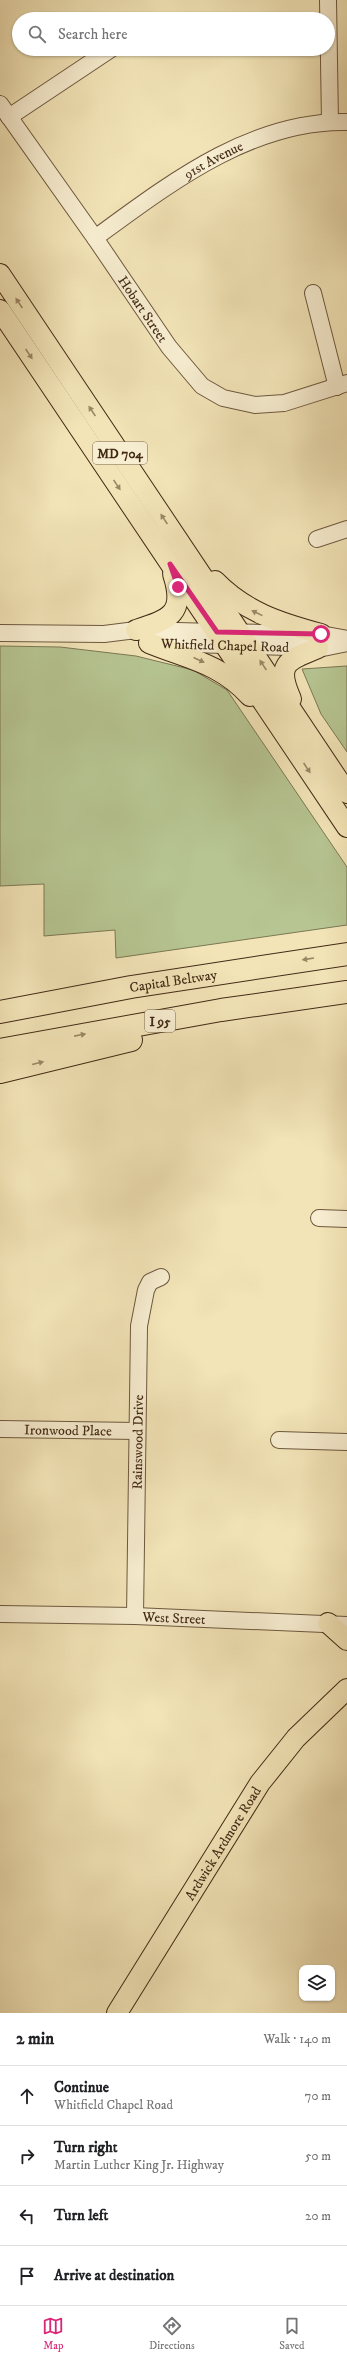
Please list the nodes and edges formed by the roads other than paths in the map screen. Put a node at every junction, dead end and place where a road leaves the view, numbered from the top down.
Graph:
1 (328, 0) edge
2 (328, 12) edge
3 (98, 56) edge
4 (329, 56) edge
5 (4, 110) edge
6 (330, 122) junction
7 (347, 122) edge
8 (95, 238) junction
9 (0, 274) edge
10 (312, 293) dead end
11 (0, 310) edge
12 (342, 385) edge
13 (347, 529) edge
14 (317, 539) dead end
15 (180, 543) junction
16 (170, 564) junction
17 (0, 633) edge
18 (143, 636) junction
19 (221, 638) junction
20 (245, 639) junction
21 (347, 639) edge
22 (320, 641) junction
23 (347, 643) edge
24 (304, 726) junction
25 (285, 736) junction
26 (347, 792) edge
27 (347, 827) edge
28 (347, 954) edge
29 (347, 992) edge
30 (321, 996) junction
31 (27, 1006) junction
32 (0, 1007) edge
33 (0, 1012) edge
34 (0, 1050) edge
35 (0, 1072) edge
36 (319, 1218) dead end
37 (347, 1219) edge
38 (160, 1277) dead end
39 (0, 1429) edge
40 (137, 1431) junction
41 (279, 1440) dead end
42 (347, 1442) edge
43 (0, 1614) edge
44 (135, 1616) junction
45 (328, 1623) junction
46 (347, 1625) edge
47 (347, 1640) edge
48 (347, 1689) edge
49 (117, 2013) edge

1 - 2 street
3 - 5 street
4 - 6 street
5 - 8 street, Hobart Street
6 - 7 street, 91st Avenue
6 - 8 street, 91st Avenue
8 - 12 street, Hobart Street
15 -> 9 main road, MD 704
10 - 12 street
11 -> 16 main road, MD 704
13 - 14 street
15 - 20 main road, MD 704
22 -> 15 main road
16 - 18 main road
16 - 19 main road, MD 704
17 - 18 street, Whitfield Chapel Road
18 - 19 street, Whitfield Chapel Road
18 -> 25 main road
19 - 20 street, Whitfield Chapel Road
19 - 25 main road, MD 704
20 - 22 street, Whitfield Chapel Road
24 -> 20 main road, MD 704
21 - 22 street, Whitfield Chapel Road
22 - 23 street, Whitfield Chapel Road
22 - 24 main road
24 - 26 main road, MD 704
25 -> 27 main road, MD 704
28 -> 31 highway, Capital Beltway
29 - 30 highway, I 95
34 -> 30 highway, I 95
35 -> 30 highway
31 - 32 highway
31 - 33 highway, Capital Beltway
36 - 37 street
38 - 40 street, Rainswood Drive
39 - 40 street, Ironwood Place
40 - 44 street, Rainswood Drive
41 - 42 street
43 - 44 street, West Street
44 - 45 street, West Street
45 - 46 street, West Street
45 - 47 main road
48 - 49 main road, Ardwick Ardmore Road

